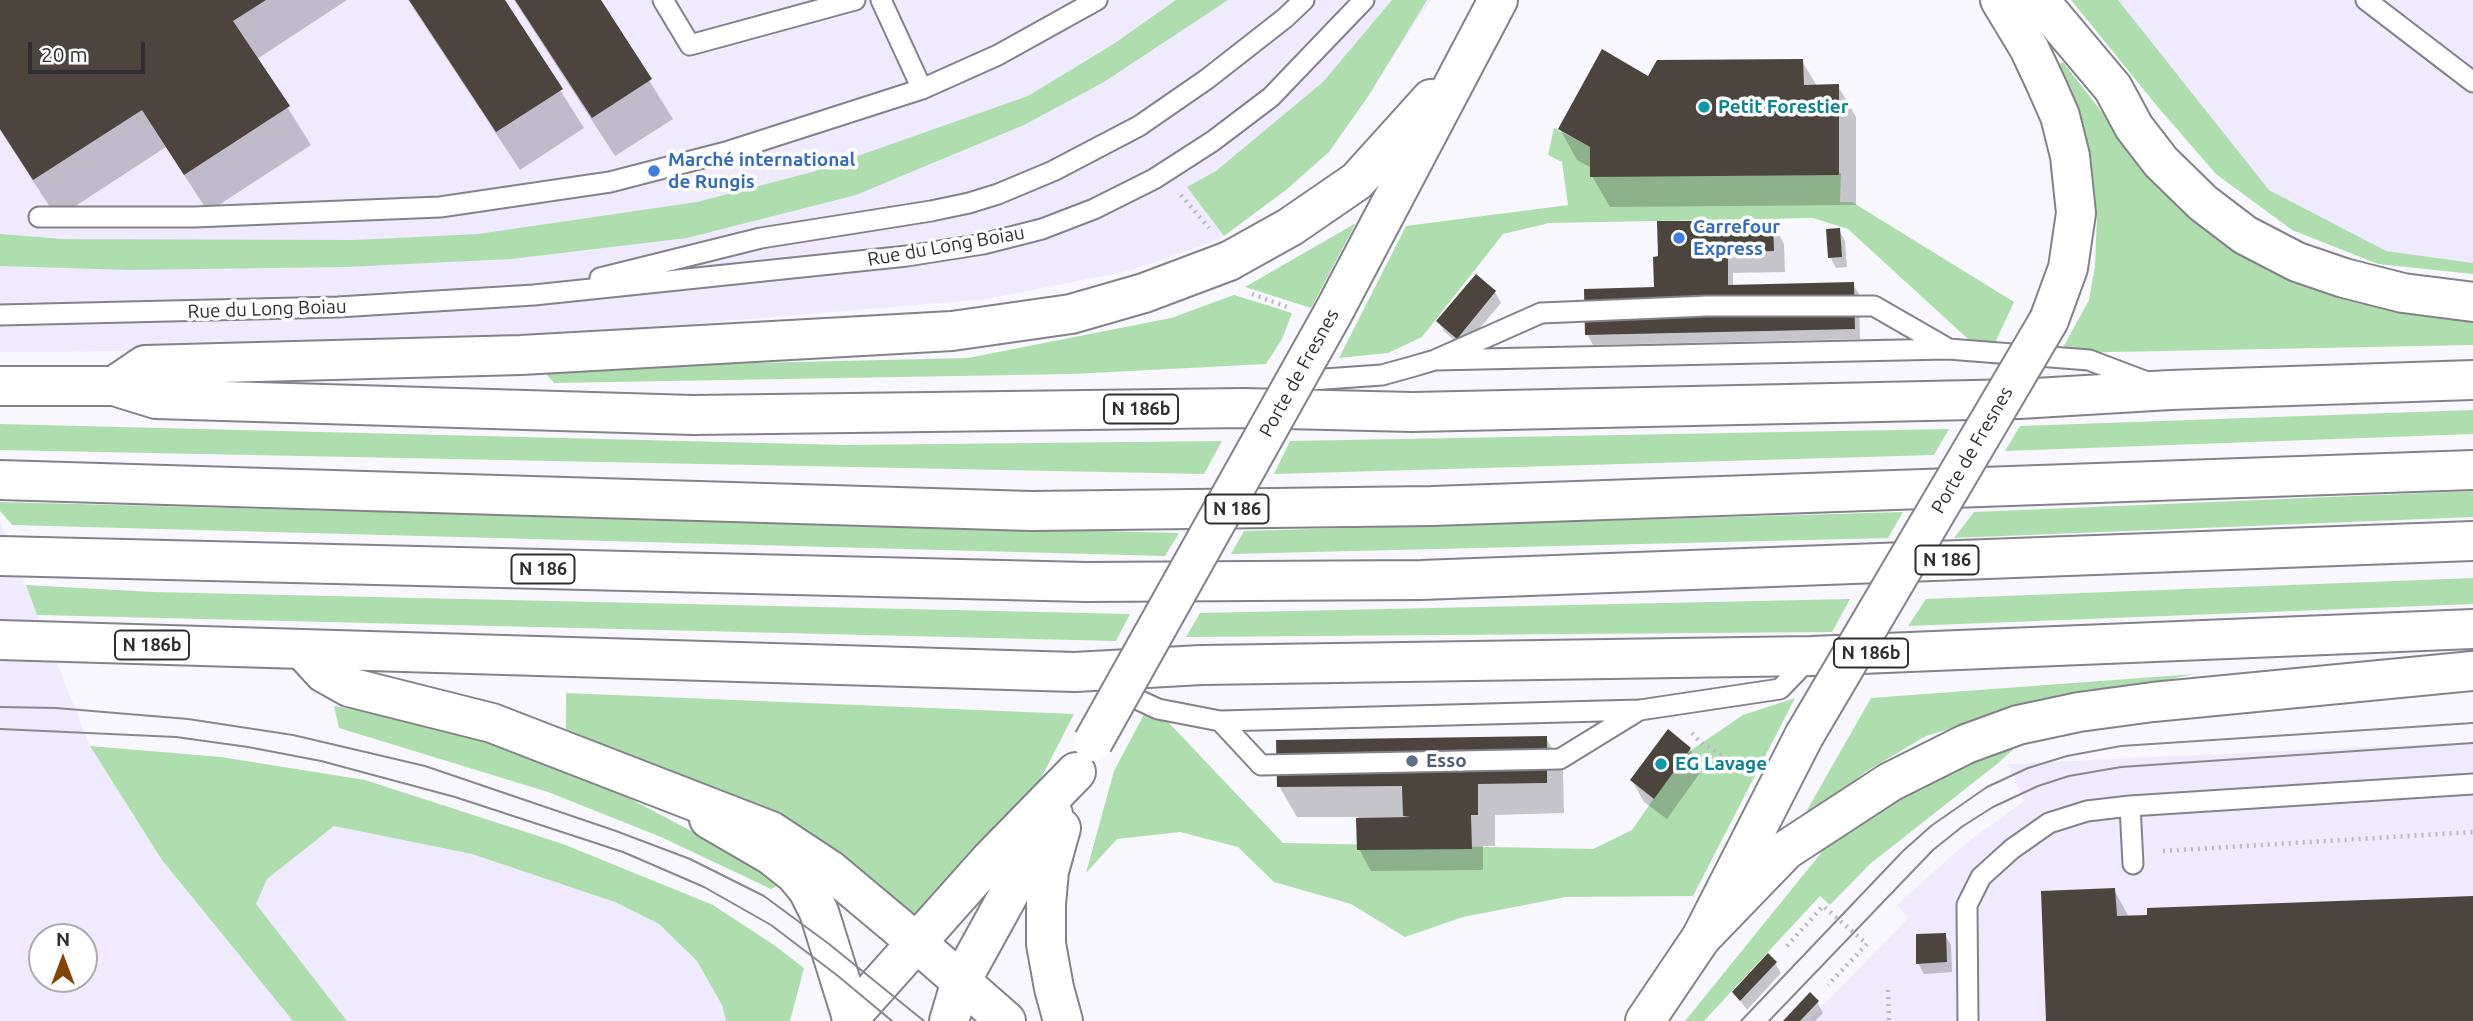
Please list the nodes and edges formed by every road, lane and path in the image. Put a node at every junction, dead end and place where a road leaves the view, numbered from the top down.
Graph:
1 (663, 0) edge
2 (855, 0) edge
3 (881, 0) edge
4 (1097, 0) edge
5 (1304, 0) edge
6 (1364, 0) edge
7 (1498, 0) edge
8 (2000, 0) edge
9 (2039, 0) edge
10 (2366, 0) edge
11 (1469, 56) junction
12 (2473, 82) edge
13 (922, 89) junction
14 (1177, 190) dead end
15 (39, 217) dead end
16 (1230, 263) junction
17 (534, 295) junction
18 (2473, 302) edge
19 (0, 304) edge
20 (1317, 313) junction
21 (79, 314) junction
22 (0, 315) edge
23 (1948, 349) junction
24 (1435, 359) junction
25 (2473, 380) edge
26 (0, 386) edge
27 (114, 386) junction
28 (2171, 390) junction
29 (1243, 408) junction
30 (2473, 470) edge
31 (0, 480) edge
32 (2473, 541) edge
33 (0, 556) edge
34 (2473, 629) edge
35 (0, 640) edge
36 (303, 650) junction
37 (1812, 656) junction
38 (2473, 671) edge
39 (1076, 672) junction
40 (1640, 710) junction
41 (1220, 721) junction
42 (1701, 743) dead end
43 (1085, 757) junction
44 (1754, 774) dead end
45 (641, 779) junction
46 (2473, 784) edge
47 (2130, 806) junction
48 (2473, 832) edge
49 (2133, 859) joint
50 (1701, 938) junction
51 (916, 942) junction
52 (1787, 946) dead end
53 (961, 981) junction
54 (1828, 985) dead end
55 (1888, 990) dead end
56 (850, 1019) edge
57 (949, 1021) edge
58 (1006, 1021) edge
59 (1063, 1021) edge
60 (1645, 1021) edge
61 (1889, 1021) edge
62 (1968, 1021) edge

1 - 2 lane
3 - 13 lane
4 - 13 lane
5 - 17 lane, Rue du Long Boiau
6 - 17 lane, Rue du Long Boiau
7 - 11 main road, Porte de Fresnes
8 - 50 main road, Porte de Fresnes, bridge
9 - 18 main road
10 - 12 lane
11 - 16 main road
11 - 20 main road, Porte de Fresnes
13 - 15 lane
14 - 16 path
16 - 20 path
16 - 27 main road
17 - 21 lane, Rue du Long Boiau
19 - 21 lane
20 - 43 main road, Porte de Fresnes, bridge
21 - 22 lane, Rue du Long Boiau
23 - 24 lane
23 - 24 lane
23 - 28 lane
24 - 29 lane
25 - 28 main road, N 186b
26 - 27 main road, N 186b
27 - 29 main road, N 186b
28 - 29 main road, N 186b
30 - 31 main road, N 186
32 - 33 main road, N 186
34 - 37 main road, N 186b
35 - 36 main road, N 186b
36 - 39 main road, N 186b
36 - 45 main road
37 - 39 main road, N 186b
37 - 40 lane
38 - 50 main road
39 - 41 lane
40 - 41 lane
40 - 41 lane
42 - 44 path
43 - 51 main road
43 - 53 main road
43 - 59 main road, Porte de Fresnes
45 - 51 main road
45 - 56 main road
46 - 47 lane
47 - 49 lane
47 - 62 lane
48 - 49 path
50 - 60 main road, Porte de Fresnes
51 - 53 main road
51 - 56 main road
52 - 54 path
53 - 57 main road
53 - 58 main road
55 - 61 path

